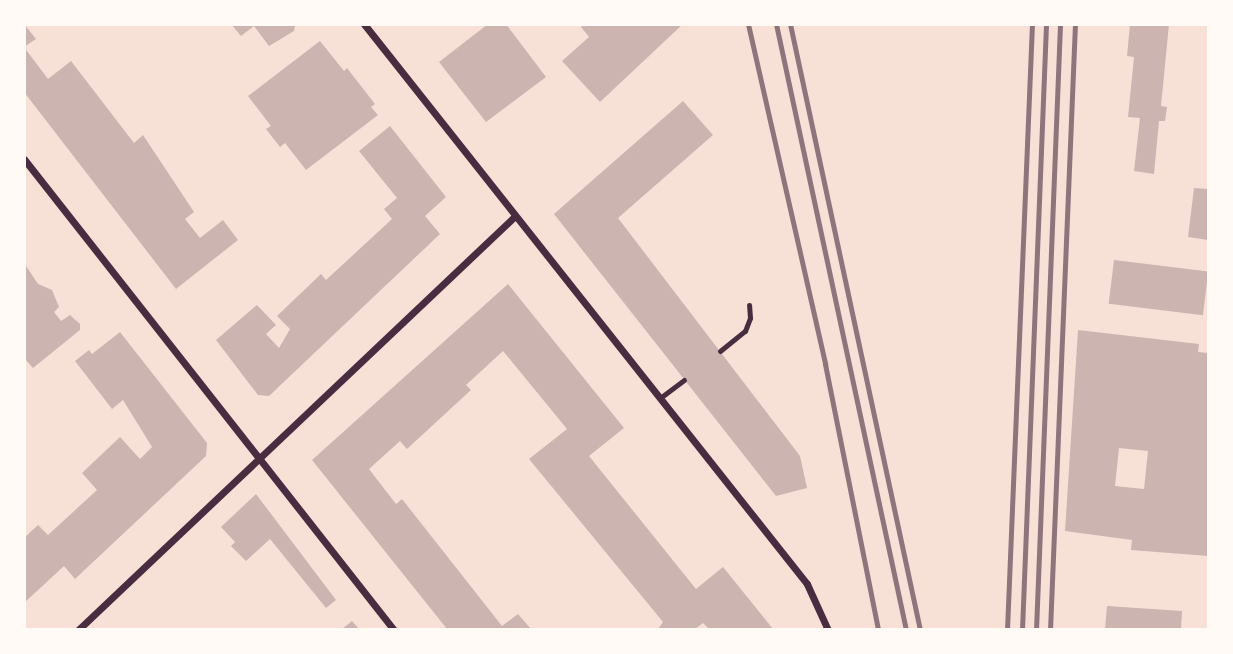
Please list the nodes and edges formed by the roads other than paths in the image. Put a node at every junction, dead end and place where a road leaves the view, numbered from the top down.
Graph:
1 (363, 24) edge
2 (24, 159) edge
3 (515, 216) junction
4 (749, 305) dead end
5 (720, 351) dead end
6 (684, 380) dead end
7 (660, 398) junction
8 (261, 459) junction
9 (78, 629) edge
10 (394, 629) edge
11 (828, 629) edge

1 - 3 street
2 - 8 street
3 - 7 street
3 - 8 street
4 - 5 lane
6 - 7 lane
7 - 11 street
8 - 9 street
8 - 10 street

